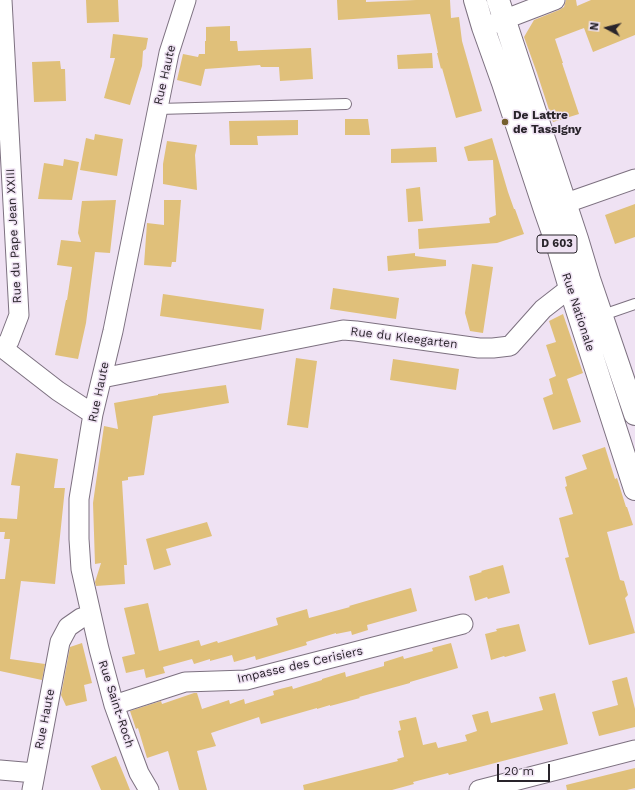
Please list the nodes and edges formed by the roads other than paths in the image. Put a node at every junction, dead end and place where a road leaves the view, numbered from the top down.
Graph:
1 (2, 0) edge
2 (186, 0) edge
3 (475, 0) edge
4 (556, 0) edge
5 (502, 10) edge
6 (483, 27) junction
7 (346, 104) dead end
8 (158, 109) junction
9 (635, 179) edge
10 (566, 204) junction
11 (545, 210) junction
12 (580, 284) junction
13 (635, 304) edge
14 (602, 315) junction
15 (581, 322) junction
16 (2, 347) edge
17 (102, 378) junction
18 (624, 403) edge
19 (94, 414) junction
20 (629, 449) edge
21 (635, 489) edge
22 (91, 615) junction
23 (463, 624) dead end
24 (114, 705) junction
25 (635, 750) edge
26 (0, 770) edge
27 (33, 781) edge
28 (149, 790) edge
29 (479, 790) edge

1 - 16 street, Rue du Pape Jean XXIII
2 - 8 street, Rue Haute
3 - 6 main road, Rue Nationale / D 603
4 - 5 street
5 - 6 street
5 - 10 main road, Rue Nationale / D 603
6 - 11 main road, Rue Nationale / D 603
7 - 8 lane
8 - 17 street, Rue Haute
9 - 10 street
10 - 11 street
10 - 12 main road, Rue Nationale / D 603
11 - 12 main road, Rue Nationale / D 603
12 - 14 main road, Rue Nationale / D 603
12 - 15 main road, Rue Nationale / D 603
12 - 17 street, Rue du Kleegarten
13 - 14 lane
14 - 15 lane
14 - 18 main road, Rue Nationale / D 603
15 - 18 main road, Rue Nationale / D 603
16 - 19 street
17 - 19 street, Rue Haute
18 - 20 main road, Rue Nationale / D 603
19 - 22 street, Rue Haute
20 - 21 main road, Rue Nationale / D 603
22 - 24 street, Rue Saint-Roch
22 - 27 street, Rue Haute
23 - 24 street, Impasse des Cerisiers
24 - 28 street, Rue Saint-Roch
25 - 29 street
26 - 27 street, Rue Haute

